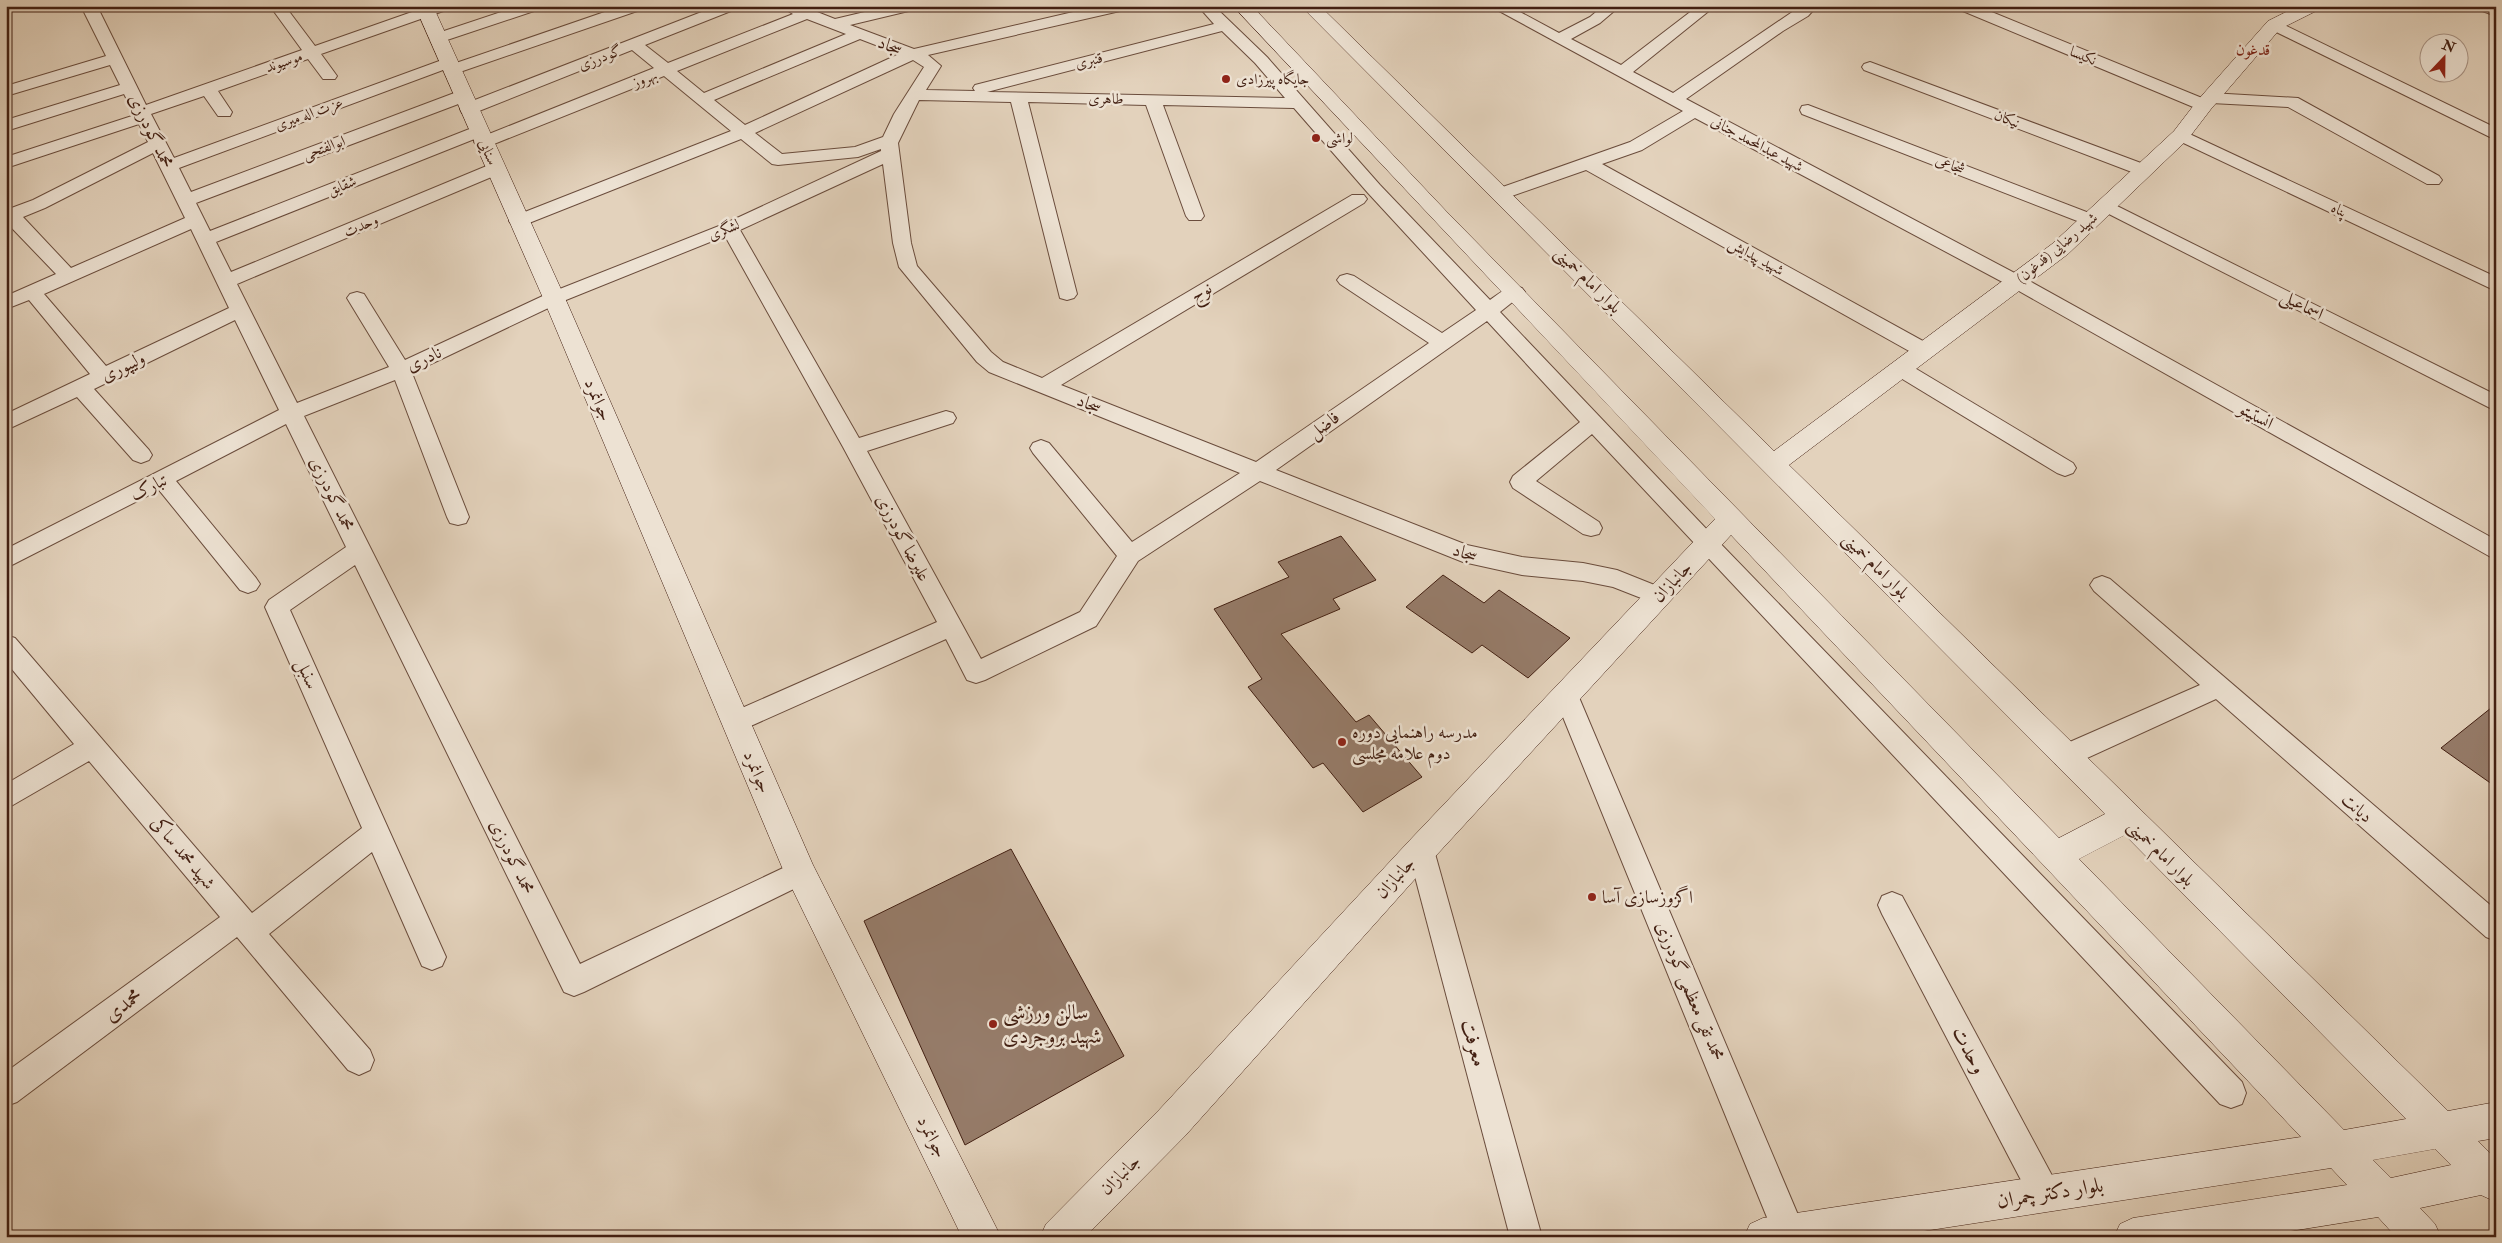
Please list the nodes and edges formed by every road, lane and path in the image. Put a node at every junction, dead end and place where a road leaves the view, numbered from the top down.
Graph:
1 (89, 6) edge
2 (277, 6) edge
3 (535, 6) edge
4 (638, 6) edge
5 (731, 6) edge
6 (787, 6) edge
7 (912, 6) edge
8 (1120, 6) edge
9 (1205, 6) edge
10 (1242, 6) edge
11 (1310, 6) edge
12 (1497, 6) edge
13 (1613, 6) edge
14 (1708, 6) edge
15 (1810, 6) edge
16 (1963, 6) edge
17 (2012, 6) edge
18 (2312, 6) edge
19 (2482, 6) edge
20 (431, 8) edge
21 (879, 10) edge
22 (2496, 11) edge
23 (806, 14) junction
24 (1992, 18) junction
25 (832, 24) junction
26 (2274, 25) junction
27 (1224, 26) junction
28 (860, 34) junction
29 (438, 38) junction
30 (1559, 39) junction
31 (635, 45) junction
32 (313, 52) junction
33 (912, 54) junction
34 (115, 58) junction
35 (450, 66) junction
36 (1870, 67) dead end
37 (666, 70) junction
38 (1622, 72) junction
39 (329, 76) dead end
40 (129, 87) junction
41 (208, 89) junction
42 (6, 92) edge
43 (914, 95) junction
44 (955, 96) junction
45 (1018, 97) junction
46 (703, 99) junction
47 (1152, 99) junction
48 (1674, 100) junction
49 (2207, 102) junction
50 (466, 103) junction
51 (1299, 103) junction
52 (1808, 110) dead end
53 (1695, 111) junction
54 (224, 112) dead end
55 (143, 114) junction
56 (6, 126) edge
57 (743, 132) junction
58 (2182, 135) junction
59 (2496, 135) edge
60 (481, 137) junction
61 (157, 144) junction
62 (891, 146) junction
63 (6, 163) edge
64 (1587, 163) junction
65 (169, 166) junction
66 (495, 169) junction
67 (2144, 170) junction
68 (2433, 180) dead end
69 (1500, 194) junction
70 (1358, 198) dead end
71 (186, 200) junction
72 (2099, 213) junction
73 (1439, 215) junction
74 (9, 216) edge
75 (1195, 216) dead end
76 (196, 220) junction
77 (518, 221) junction
78 (1406, 223) junction
79 (730, 228) junction
80 (205, 240) junction
81 (2455, 264) junction
82 (2496, 268) edge
83 (68, 276) junction
84 (1348, 280) dead end
85 (226, 281) junction
86 (2017, 282) junction
87 (2496, 285) edge
88 (32, 292) junction
89 (1515, 292) junction
90 (1067, 294) dead end
91 (358, 298) dead end
92 (554, 298) junction
93 (6, 303) edge
94 (240, 310) junction
95 (1489, 311) junction
96 (1443, 342) junction
97 (1925, 351) junction
98 (1901, 369) junction
99 (401, 370) junction
100 (104, 376) junction
101 (1044, 386) junction
102 (80, 388) junction
103 (2496, 404) edge
104 (291, 413) junction
105 (946, 418) dead end
106 (1593, 422) junction
107 (6, 423) edge
108 (854, 447) junction
109 (1040, 448) dead end
110 (141, 455) dead end
111 (1774, 464) junction
112 (2065, 468) dead end
113 (1257, 472) junction
114 (163, 480) junction
115 (458, 517) dead end
116 (1731, 519) junction
117 (1591, 528) dead end
118 (1707, 544) junction
119 (359, 550) junction
120 (2496, 551) edge
121 (1130, 555) junction
122 (6, 559) edge
123 (248, 584) dead end
124 (2102, 586) dead end
125 (1659, 596) junction
126 (950, 627) junction
127 (6, 645) edge
128 (2219, 687) junction
129 (1566, 695) junction
130 (735, 722) junction
131 (92, 746) junction
132 (2065, 756) junction
133 (6, 798) edge
134 (2127, 818) junction
135 (377, 832) junction
136 (1421, 850) junction
137 (2055, 856) junction
138 (800, 872) junction
139 (1892, 905) dead end
140 (245, 926) junction
141 (2496, 928) edge
142 (432, 957) dead end
143 (359, 1060) dead end
144 (6, 1091) edge
145 (2231, 1093) dead end
146 (2496, 1120) edge
147 (2438, 1129) junction
148 (2337, 1149) junction
149 (2492, 1177) edge
150 (2045, 1194) junction
151 (2384, 1198) junction
152 (1776, 1235) edge
153 (982, 1237) edge
154 (1059, 1237) edge
155 (1526, 1237) edge
156 (2133, 1237) edge
157 (2422, 1237) edge

1 - 34 street, محمد گودرزی
2 - 32 street
3 - 29 street
4 - 35 street, عزت اله میری
5 - 31 street, گودرزی
6 - 23 street, سجاد
7 - 21 street
8 - 33 street
9 - 27 street
10 - 73 main road
11 - 69 main road, بلوار امام خمینی
12 - 30 street, شهید عبدالمحمد جنانی
13 - 30 street
14 - 38 street
15 - 48 street
16 - 24 street, نکیسا
17 - 24 street
18 - 26 main road, (قدغون) شهید رضایی
19 - 22 street
20 - 29 main road, سنایی
20 - 32 street, موسیوند
21 - 25 street
23 - 25 street, سجاد
23 - 37 street, بهروز
24 - 49 street, نکیسا
25 - 28 street, سجاد
26 - 49 main road, (قدغون) شهید رضایی
26 - 59 street
27 - 44 street, قنبری
27 - 51 street
28 - 33 street, سجاد
28 - 46 street
29 - 35 main road, سنایی
30 - 38 street, شهید عبدالمحمد جنانی
31 - 37 street
31 - 50 street, گودرزی
32 - 39 street
32 - 41 street, موسیوند
33 - 43 street, سجاد
33 - 57 street
34 - 40 street, محمد گودرزی
34 - 42 street
35 - 50 main road, سنایی
35 - 65 street, عزت اله میری
36 - 67 street, نیکان
37 - 46 street
37 - 60 street, بهروز
38 - 48 street, شهید عبدالمحمد جنانی
40 - 55 street, محمد گودرزی
40 - 56 street
41 - 54 street
41 - 55 street, موسیوند
43 - 44 street, طاهری
43 - 62 street, سجاد
44 - 45 street, طاهری
45 - 47 street, طاهری
45 - 90 street
46 - 57 street
47 - 51 street, طاهری
47 - 75 street
48 - 53 street, شهید عبدالمحمد جنانی
49 - 58 main road, (قدغون) شهید رضایی
49 - 68 street, نکیسا
50 - 60 main road, سنایی
50 - 71 street, ابوالفتحی
51 - 78 street
52 - 72 street, شجاعی
53 - 64 street
53 - 86 street, شهید عبدالمحمد جنانی
55 - 61 street, محمد گودرزی
55 - 63 street, موسیوند
57 - 62 street
57 - 77 street
58 - 67 main road, (قدغون) شهید رضایی
58 - 81 street, پناه
60 - 66 main road, سنایی
60 - 80 street, شقایق
61 - 65 street, محمد گودرزی
61 - 74 street
62 - 79 street, لشگری
62 - 101 street, سجاد
64 - 69 street
64 - 97 street, شهید پیدایش
65 - 71 street, محمد گودرزی
66 - 77 main road, سنایی
66 - 85 street, وحدت
67 - 72 main road, (قدغون) شهید رضایی
69 - 111 main road, بلوار امام خمینی
70 - 101 street, نوح
71 - 76 street, محمد گودرزی
72 - 86 main road, (قدغون) شهید رضایی
72 - 103 street, اسماعیلی
73 - 78 street
73 - 89 main road
74 - 83 street
76 - 80 street, محمد گودرزی
76 - 83 street
77 - 92 main road, سنایی
78 - 95 street
79 - 92 street, لشگری
79 - 108 street, علیرضا گودرزی
80 - 85 street, محمد گودرزی
81 - 82 street
81 - 87 street, پناه
83 - 88 street
84 - 96 street
85 - 94 street, محمد گودرزی
86 - 97 main road, (قدغون) شهید رضایی
86 - 120 street, انستیتو
88 - 93 street
88 - 100 street
89 - 95 street, فاضل
89 - 116 main road
91 - 99 street
92 - 99 street, نادری
92 - 130 main road, جوانمرد
94 - 100 street, ولیپوری
94 - 104 street, محمد گودرزی
95 - 96 street, فاضل
95 - 106 street
96 - 113 street, فاضل
97 - 98 main road, (قدغون) شهید رضایی
98 - 111 main road, (قدغون) شهید رضایی
98 - 112 street
99 - 104 street, نادری
99 - 115 street
100 - 102 street, ولیپوری
101 - 113 street, سجاد
102 - 107 street, ولیپوری
102 - 110 street
104 - 114 street, تبارک
104 - 119 street, محمد گودرزی
105 - 108 street
106 - 117 street
106 - 118 street
108 - 126 street, علیرضا گودرزی
109 - 121 street
111 - 132 main road, بلوار امام خمینی
113 - 121 street, فاضل
113 - 125 street, سجاد
114 - 122 street, تبارک
114 - 123 street
116 - 118 main road, جانبازان
116 - 137 main road
118 - 125 main road, جانبازان
118 - 145 street
119 - 135 street, سنبل
119 - 138 street, محمد گودرزی
121 - 126 street, علیرضا گودرزی
124 - 128 street, دیانت
125 - 129 main road, جانبازان
126 - 130 street
127 - 131 street, شهید محمد ساکی
128 - 132 street
128 - 141 street, دیانت
129 - 136 main road, جانبازان
129 - 152 street, محمد تقی معظمی گودرزی
130 - 138 main road, جوانمرد
131 - 133 street
131 - 140 street, شهید محمد ساکی
132 - 134 main road, بلوار امام خمینی
134 - 137 main road
134 - 147 main road, بلوار امام خمینی
135 - 140 street
135 - 142 street, سنبل
136 - 154 main road, جانبازان
136 - 155 street, معرفت
137 - 148 main road
138 - 153 main road, جوانمرد
139 - 150 street, وحدت
140 - 143 street, شهید محمد ساکی
140 - 144 street, محمدی
146 - 147 main road, بلوار دکتر چمران
147 - 148 main road, بلوار دکتر چمران
147 - 149 main road, بلوار امام خمینی
148 - 150 main road, بلوار دکتر چمران
148 - 151 main road
149 - 151 main road
150 - 152 main road, بلوار دکتر چمران
151 - 156 main road
151 - 157 main road

